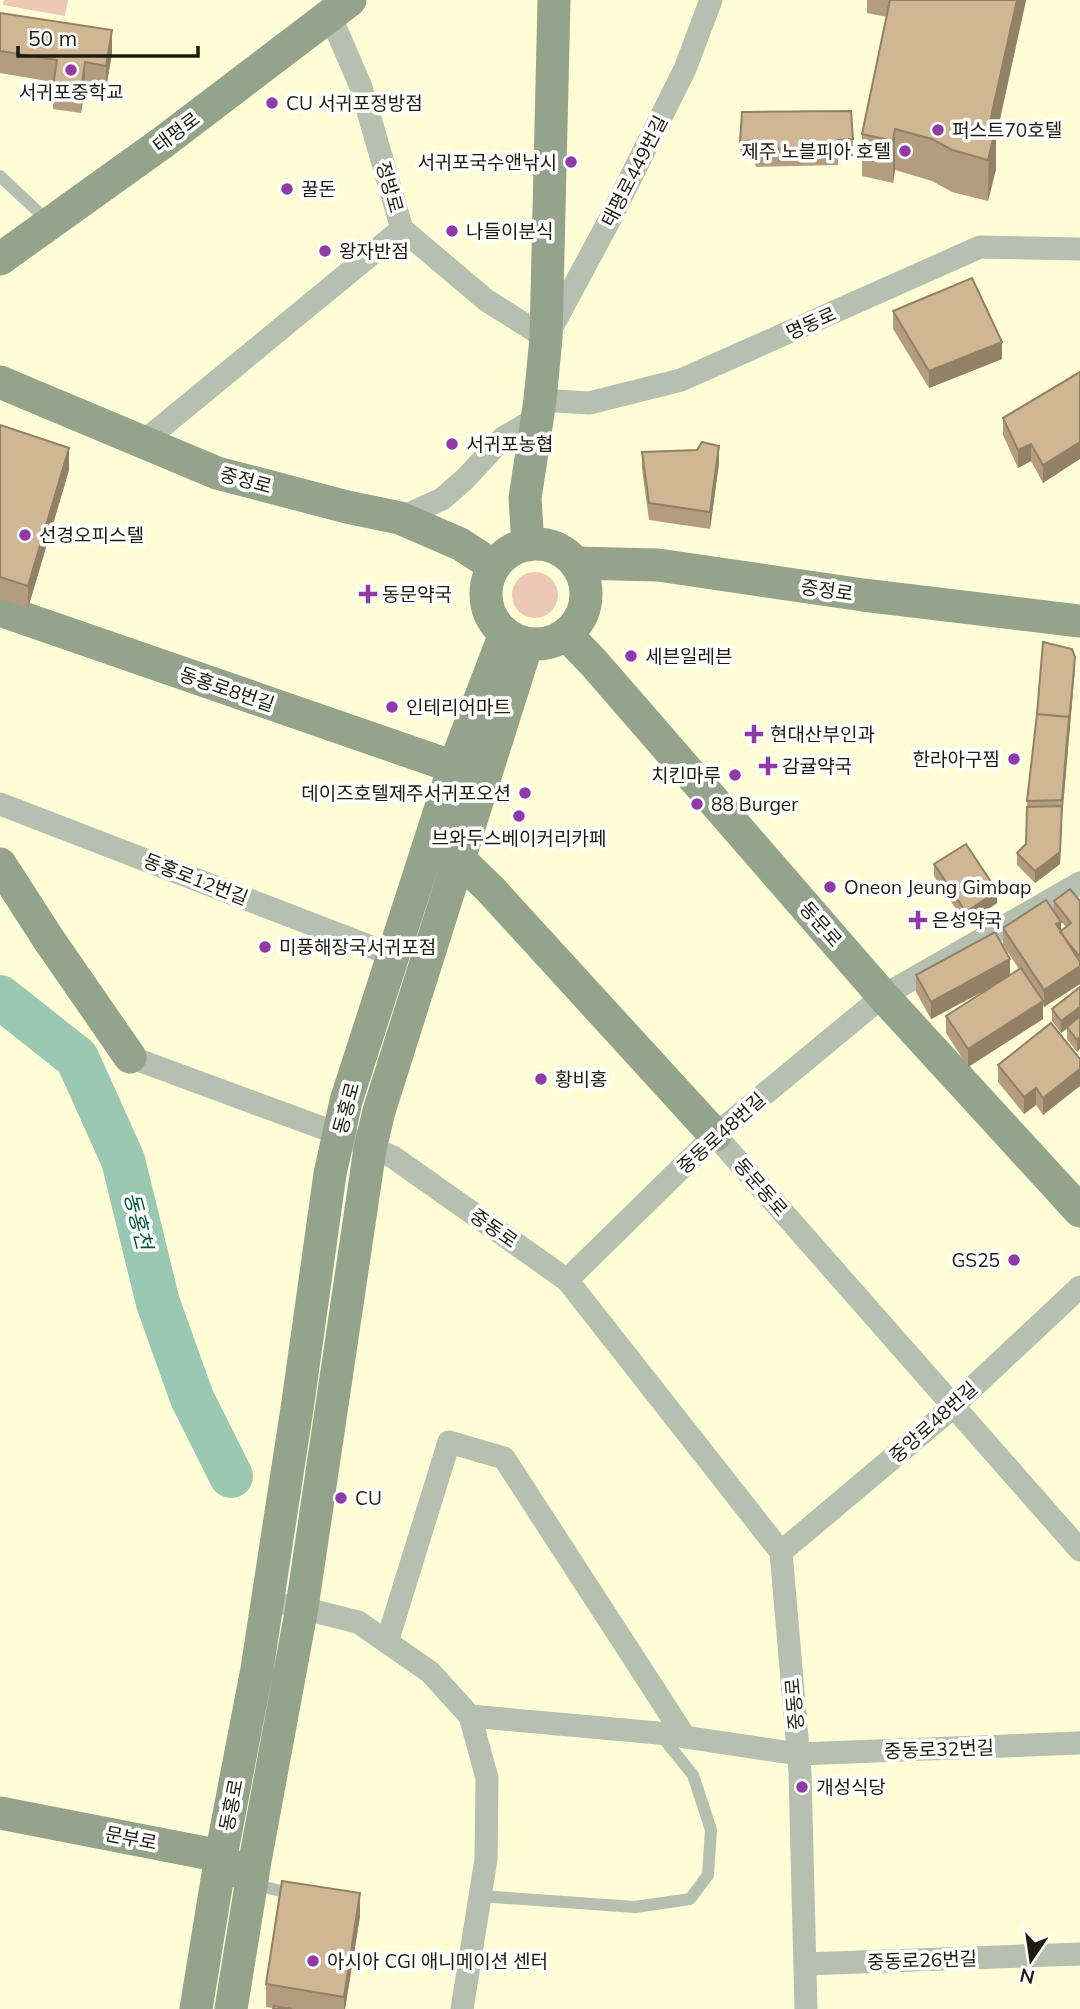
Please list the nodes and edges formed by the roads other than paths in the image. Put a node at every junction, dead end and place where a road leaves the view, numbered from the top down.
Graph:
1 (554, 0) edge
2 (711, 0) edge
3 (340, 7) edge
4 (0, 176) edge
5 (50, 223) junction
6 (402, 229) junction
7 (1080, 249) edge
8 (0, 259) edge
9 (546, 338) junction
10 (0, 382) edge
11 (538, 409) junction
12 (143, 442) junction
13 (400, 518) junction
14 (528, 545) junction
15 (575, 563) junction
16 (494, 566) junction
17 (0, 610) edge
18 (1080, 621) edge
19 (566, 634) junction
20 (516, 639) junction
21 (454, 767) junction
22 (0, 804) edge
23 (432, 833) junction
24 (459, 858) junction
25 (0, 864) edge
26 (1080, 883) edge
27 (392, 955) junction
28 (883, 996) junction
29 (130, 1057) joint
30 (339, 1134) junction
31 (715, 1135) junction
32 (370, 1149) junction
33 (1080, 1211) edge
34 (567, 1280) junction
35 (1080, 1287) edge
36 (954, 1405) junction
37 (1080, 1550) edge
38 (781, 1552) junction
39 (268, 1602) junction
40 (302, 1607) junction
41 (387, 1642) junction
42 (470, 1716) junction
43 (658, 1733) junction
44 (685, 1737) junction
45 (1080, 1743) edge
46 (798, 1754) junction
47 (0, 1813) edge
48 (221, 1856) junction
49 (251, 1884) junction
50 (302, 1896) edge
51 (480, 1896) junction
52 (1080, 1954) edge
53 (805, 1964) junction
54 (196, 2009) edge
55 (231, 2009) edge
56 (462, 2009) edge
57 (806, 2009) edge

1 - 9 main road
2 - 9 street, 태평로449번길
3 - 5 main road, 태평로
3 - 6 street, 정방로
4 - 5 lane
5 - 8 main road, 태평로
6 - 9 street, 정방로
6 - 12 street
7 - 11 street, 명동로
9 - 11 main road
10 - 12 main road, 중정로
11 - 13 street
11 - 14 main road
12 - 13 main road, 중정로
13 - 16 main road, 중정로
14 - 15 main road
14 - 16 main road
15 - 18 main road, 중정로
15 - 19 main road
16 - 20 main road
17 - 21 main road, 동홍로8번길
19 - 20 main road
19 - 28 main road, 동문로
20 - 21 main road, 동홍로
20 - 24 main road, 동홍로
21 - 23 main road, 동홍로
22 - 27 street, 동홍로12번길
23 - 24 main road, 동문동로
23 - 27 main road, 동홍로
24 - 31 main road, 동문동로
24 - 32 main road, 동홍로
25 - 29 main road, 중동로
26 - 28 street, 중동로48번길
27 - 30 main road, 동홍로
28 - 31 street, 중동로48번길
28 - 33 main road, 동문로
29 - 30 street, 중동로
30 - 32 street, 중동로
30 - 39 main road, 동홍로
31 - 34 street, 중동로48번길
31 - 36 street, 동문동로
32 - 34 street, 중동로
32 - 40 main road, 동홍로
34 - 38 street, 중동로
35 - 36 street, 중앙로48번길
36 - 37 street, 동문동로
36 - 38 street, 중앙로48번길
38 - 46 street, 중동로
39 - 40 street
39 - 48 main road, 동홍로
40 - 41 street
40 - 49 main road, 동홍로
41 - 42 street
41 - 44 street
42 - 43 street, 중동로
42 - 51 street
43 - 44 street, 중동로
43 - 51 lane
44 - 46 street, 중동로
45 - 46 street, 중동로32번길
46 - 53 street, 중동로
47 - 48 main road, 문부로
48 - 49 main road
48 - 54 main road, 동홍로
49 - 50 lane
49 - 55 main road, 동홍로
51 - 56 street
52 - 53 street, 중동로26번길
53 - 57 street, 중동로

